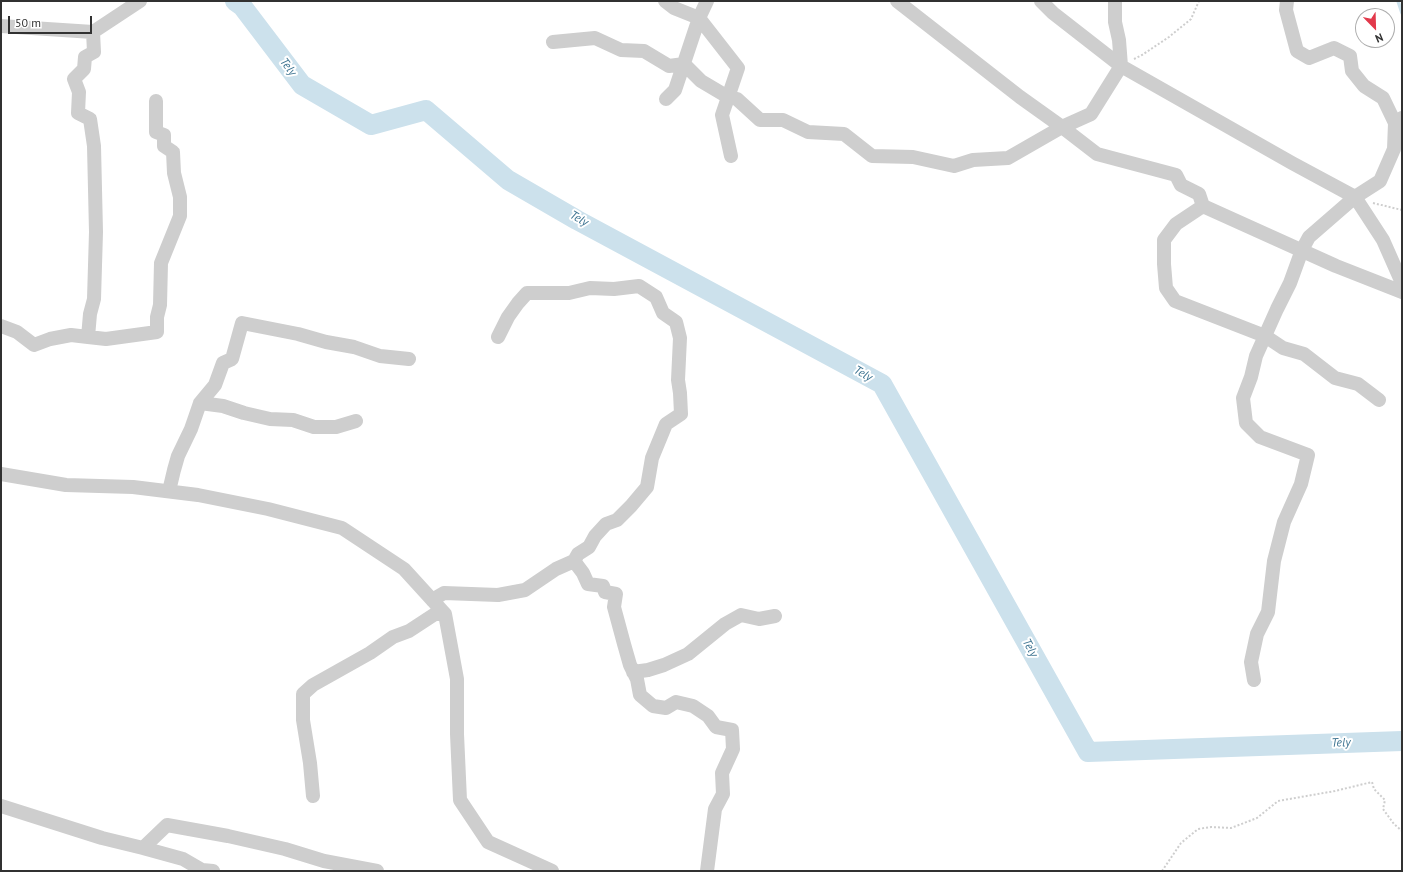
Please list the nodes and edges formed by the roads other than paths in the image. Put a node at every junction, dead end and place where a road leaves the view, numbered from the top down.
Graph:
1 (140, 1) edge
2 (665, 1) edge
3 (707, 1) edge
4 (897, 1) edge
5 (1041, 1) edge
6 (1115, 1) edge
7 (1287, 1) edge
8 (699, 18) junction
9 (1, 26) edge
10 (92, 32) junction
11 (553, 42) dead end
12 (684, 64) junction
13 (1121, 66) junction
14 (728, 97) junction
15 (666, 99) dead end
16 (156, 101) dead end
17 (1398, 121) edge
18 (1062, 127) junction
19 (731, 156) dead end
20 (1355, 197) junction
21 (1203, 206) junction
22 (1302, 250) junction
23 (1402, 282) edge
24 (1402, 292) edge
25 (1, 326) edge
26 (1265, 336) junction
27 (88, 337) junction
28 (498, 337) dead end
29 (409, 360) dead end
30 (1379, 400) dead end
31 (200, 403) junction
32 (356, 421) dead end
33 (1, 474) edge
34 (169, 491) junction
35 (574, 561) junction
36 (432, 600) junction
37 (445, 614) junction
38 (775, 616) dead end
39 (633, 672) junction
40 (1254, 680) dead end
41 (313, 796) dead end
42 (1, 806) edge
43 (143, 848) junction
44 (213, 871) edge
45 (377, 871) edge
46 (552, 871) edge
47 (707, 871) edge

1 - 10 street
2 - 8 street
3 - 8 street
4 - 18 street
5 - 13 street
6 - 13 street
7 - 17 street
8 - 12 street
8 - 14 street
9 - 10 street
10 - 27 street
11 - 12 street
12 - 14 street
12 - 15 street
13 - 18 street
13 - 20 street
14 - 18 street
14 - 19 street
16 - 27 street
17 - 20 street
18 - 21 street
20 - 22 street
20 - 23 street
21 - 22 street
21 - 26 street
22 - 24 street
22 - 26 street
25 - 27 street
26 - 30 street
26 - 40 street
28 - 35 street
29 - 31 street
31 - 32 street
31 - 34 street
33 - 34 street
34 - 36 street
35 - 36 street
35 - 39 street
36 - 37 street
37 - 41 street
37 - 46 street
38 - 39 street
39 - 47 street
42 - 43 street
43 - 44 street
43 - 45 street

